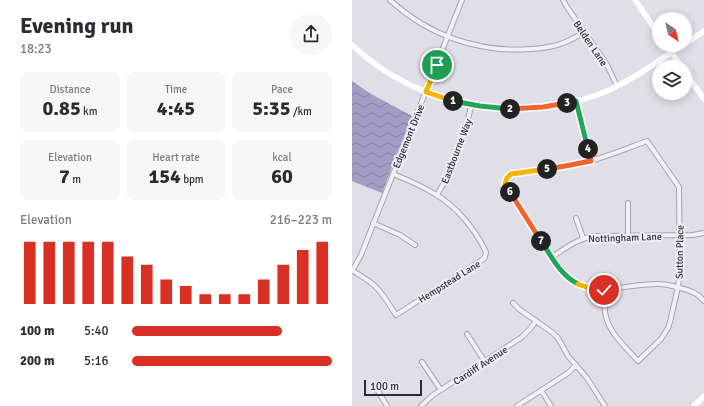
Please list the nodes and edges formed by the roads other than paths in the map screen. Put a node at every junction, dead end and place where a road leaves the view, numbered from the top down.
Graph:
1 (390, 0) edge
2 (462, 0) edge
3 (564, 0) edge
4 (635, 0) edge
5 (652, 25) edge
6 (704, 31) edge
7 (584, 32) junction
8 (448, 37) junction
9 (692, 39) edge
10 (352, 45) edge
11 (672, 52) joint
12 (677, 60) edge
13 (692, 82) edge
14 (617, 86) junction
15 (426, 92) junction
16 (704, 99) edge
17 (576, 101) junction
18 (471, 105) junction
19 (591, 161) junction
20 (393, 174) junction
21 (437, 195) junction
22 (628, 203) dead end
23 (576, 218) dead end
24 (373, 223) junction
25 (704, 233) edge
26 (628, 235) junction
27 (679, 235) junction
28 (583, 238) junction
29 (414, 245) dead end
30 (552, 257) junction
31 (352, 271) edge
32 (678, 287) junction
33 (604, 290) junction
34 (704, 301) edge
35 (513, 302) dead end
36 (536, 321) junction
37 (467, 334) dead end
38 (422, 362) dead end
39 (485, 362) junction
40 (576, 365) junction
41 (440, 390) junction
42 (541, 390) junction
43 (378, 391) dead end
44 (704, 396) edge
45 (388, 406) edge
46 (421, 406) edge
47 (517, 406) edge
48 (551, 406) edge
49 (605, 406) edge
50 (694, 406) edge

1 - 8 street
2 - 8 street, Edgemont Drive
3 - 7 street, Belden Lane
4 - 5 street
6 - 9 street
7 - 8 street
7 - 14 street, Belden Lane
8 - 15 street, Edgemont Drive
10 - 15 street
11 - 12 street
11 - 14 street
13 - 16 street
14 - 17 street
15 - 18 street
15 - 20 street, Edgemont Drive
17 - 18 street
17 - 19 street
18 - 21 street, Eastbourne Way
19 - 27 street, Sutton Place
19 - 30 street
20 - 21 street, Hempstead Lane
20 - 24 street, Edgemont Drive
21 - 31 street, Hempstead Lane
22 - 26 street
23 - 28 street
24 - 29 street
24 - 31 street, Edgemont Drive
25 - 27 street, Nottingham Lane
26 - 27 street, Nottingham Lane
26 - 28 street, Nottingham Lane
27 - 32 street, Sutton Place
28 - 30 street, Nottingham Lane
30 - 33 street
32 - 33 street
32 - 33 street, Sutton Place
32 - 34 street
35 - 36 street
36 - 39 street, Cardiff Avenue
36 - 40 street
37 - 39 street
38 - 41 street
39 - 41 street, Cardiff Avenue
40 - 42 street
40 - 49 street
41 - 46 street, Cardiff Avenue
42 - 47 street
42 - 48 street
43 - 45 street
44 - 50 street

